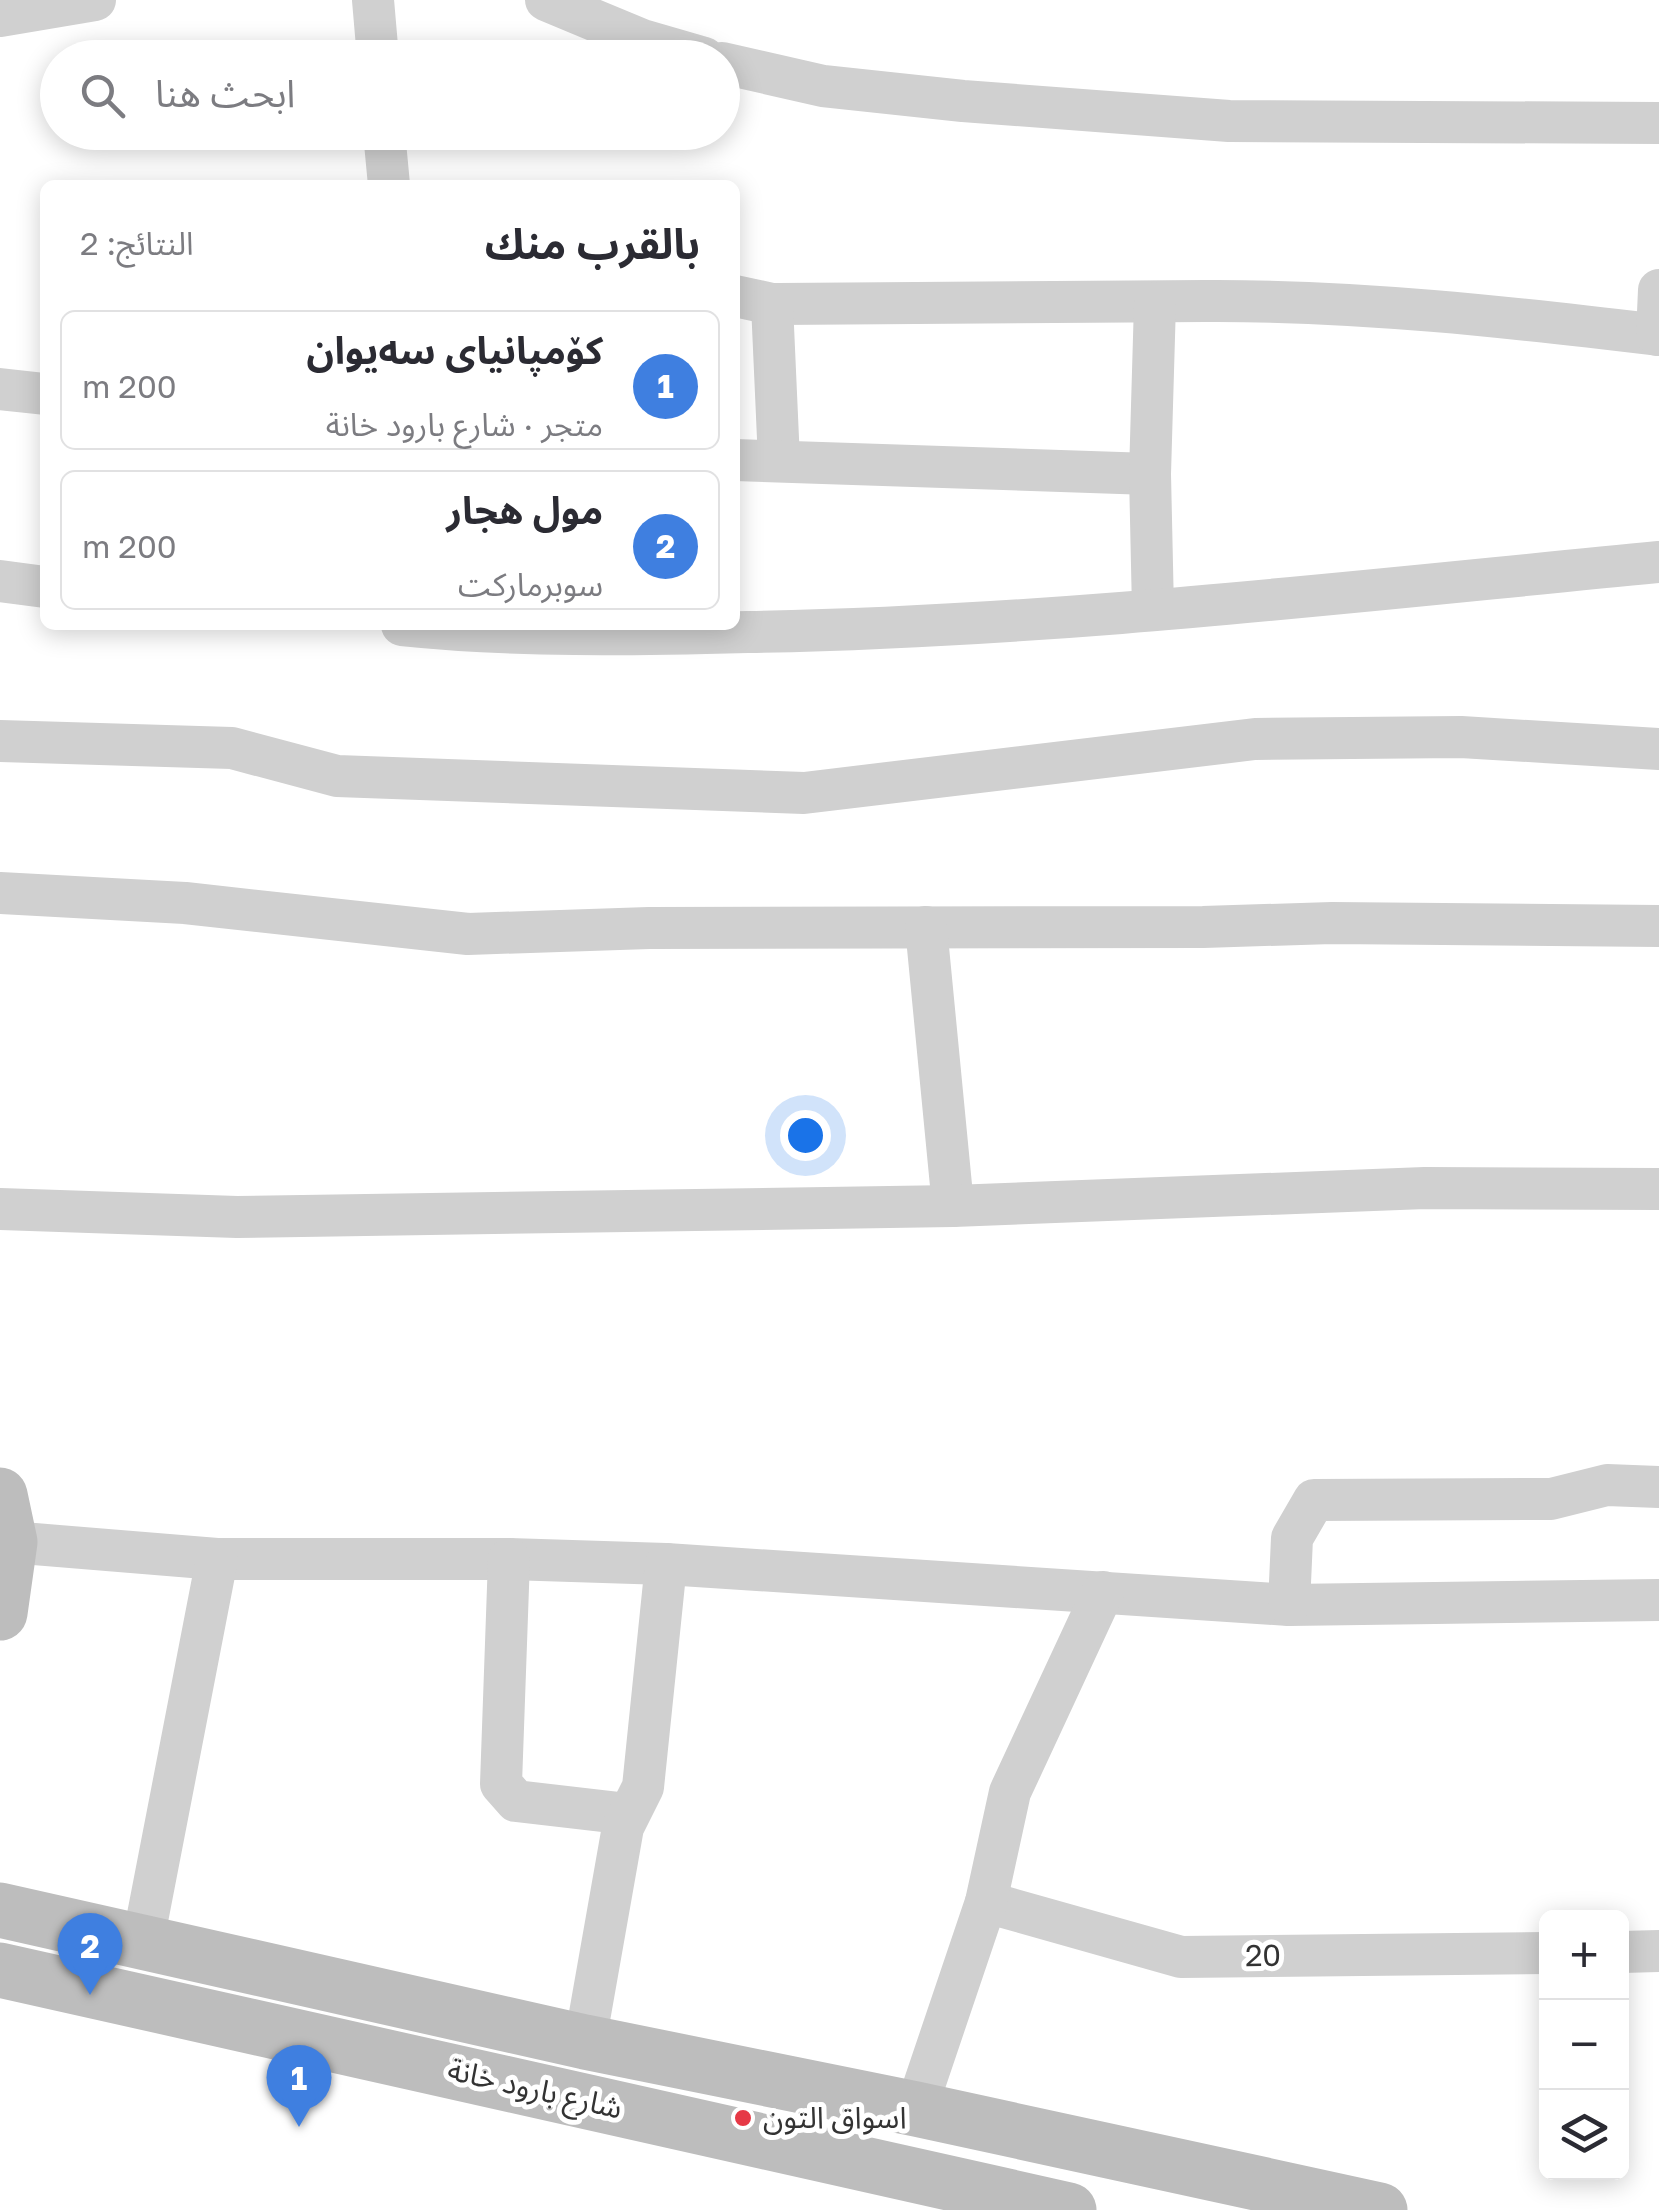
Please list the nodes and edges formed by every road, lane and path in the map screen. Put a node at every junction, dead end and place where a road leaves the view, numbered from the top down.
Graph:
1 (95, 0) edge
2 (373, 0) edge
3 (546, 0) edge
4 (0, 16) edge
5 (376, 40) edge
6 (642, 40) edge
7 (740, 67) edge
8 (1659, 122) edge
9 (386, 150) edge
10 (389, 180) edge
11 (1659, 290) edge
12 (753, 300) edge
13 (1155, 302) junction
14 (1658, 335) edge
15 (0, 389) edge
16 (40, 393) edge
17 (740, 460) edge
18 (779, 461) junction
19 (1150, 474) junction
20 (1659, 562) edge
21 (0, 581) edge
22 (40, 585) edge
23 (1152, 610) junction
24 (453, 630) edge
25 (0, 741) edge
26 (1659, 750) edge
27 (0, 892) edge
28 (1659, 926) edge
29 (926, 927) junction
30 (1659, 1188) edge
31 (954, 1206) junction
32 (0, 1210) edge
33 (1659, 1487) edge
34 (5, 1519) edge
35 (217, 1559) junction
36 (509, 1559) junction
37 (666, 1564) junction
38 (1104, 1592) junction
39 (1659, 1600) edge
40 (1288, 1605) junction
41 (0, 1614) edge
42 (628, 1814) junction
43 (986, 1902) junction
44 (0, 1910) edge
45 (143, 1941) junction
46 (1659, 1951) edge
47 (1629, 1952) edge
48 (1539, 1953) edge
49 (0, 1970) edge
50 (585, 2042) junction
51 (752, 2076) junction
52 (916, 2109) junction
53 (738, 2134) junction
54 (1069, 2210) edge
55 (1380, 2210) edge

1 - 4 street
2 - 5 street
3 - 6 street
7 - 8 street
9 - 10 street
11 - 14 street
12 - 13 street
12 - 18 street
13 - 14 street
13 - 19 street
15 - 16 street
17 - 18 street
18 - 19 street
19 - 23 street
20 - 23 street
21 - 22 street
23 - 24 street
25 - 26 street
27 - 29 street
28 - 29 street
29 - 31 street
30 - 31 street
31 - 32 street
33 - 40 street
34 - 35 street
34 - 41 main road
35 - 36 street
35 - 45 street
36 - 37 street
36 - 42 street
37 - 38 street
37 - 42 street
38 - 40 street
38 - 43 street
39 - 40 street
42 - 50 street
43 - 48 street, 20
43 - 52 street
44 - 45 main road
45 - 50 main road
46 - 47 street
49 - 53 main road, شارع بارود خانة
50 - 51 main road
51 - 52 main road
51 - 53 main road
52 - 55 main road
53 - 54 main road, شارع بارود خانة

